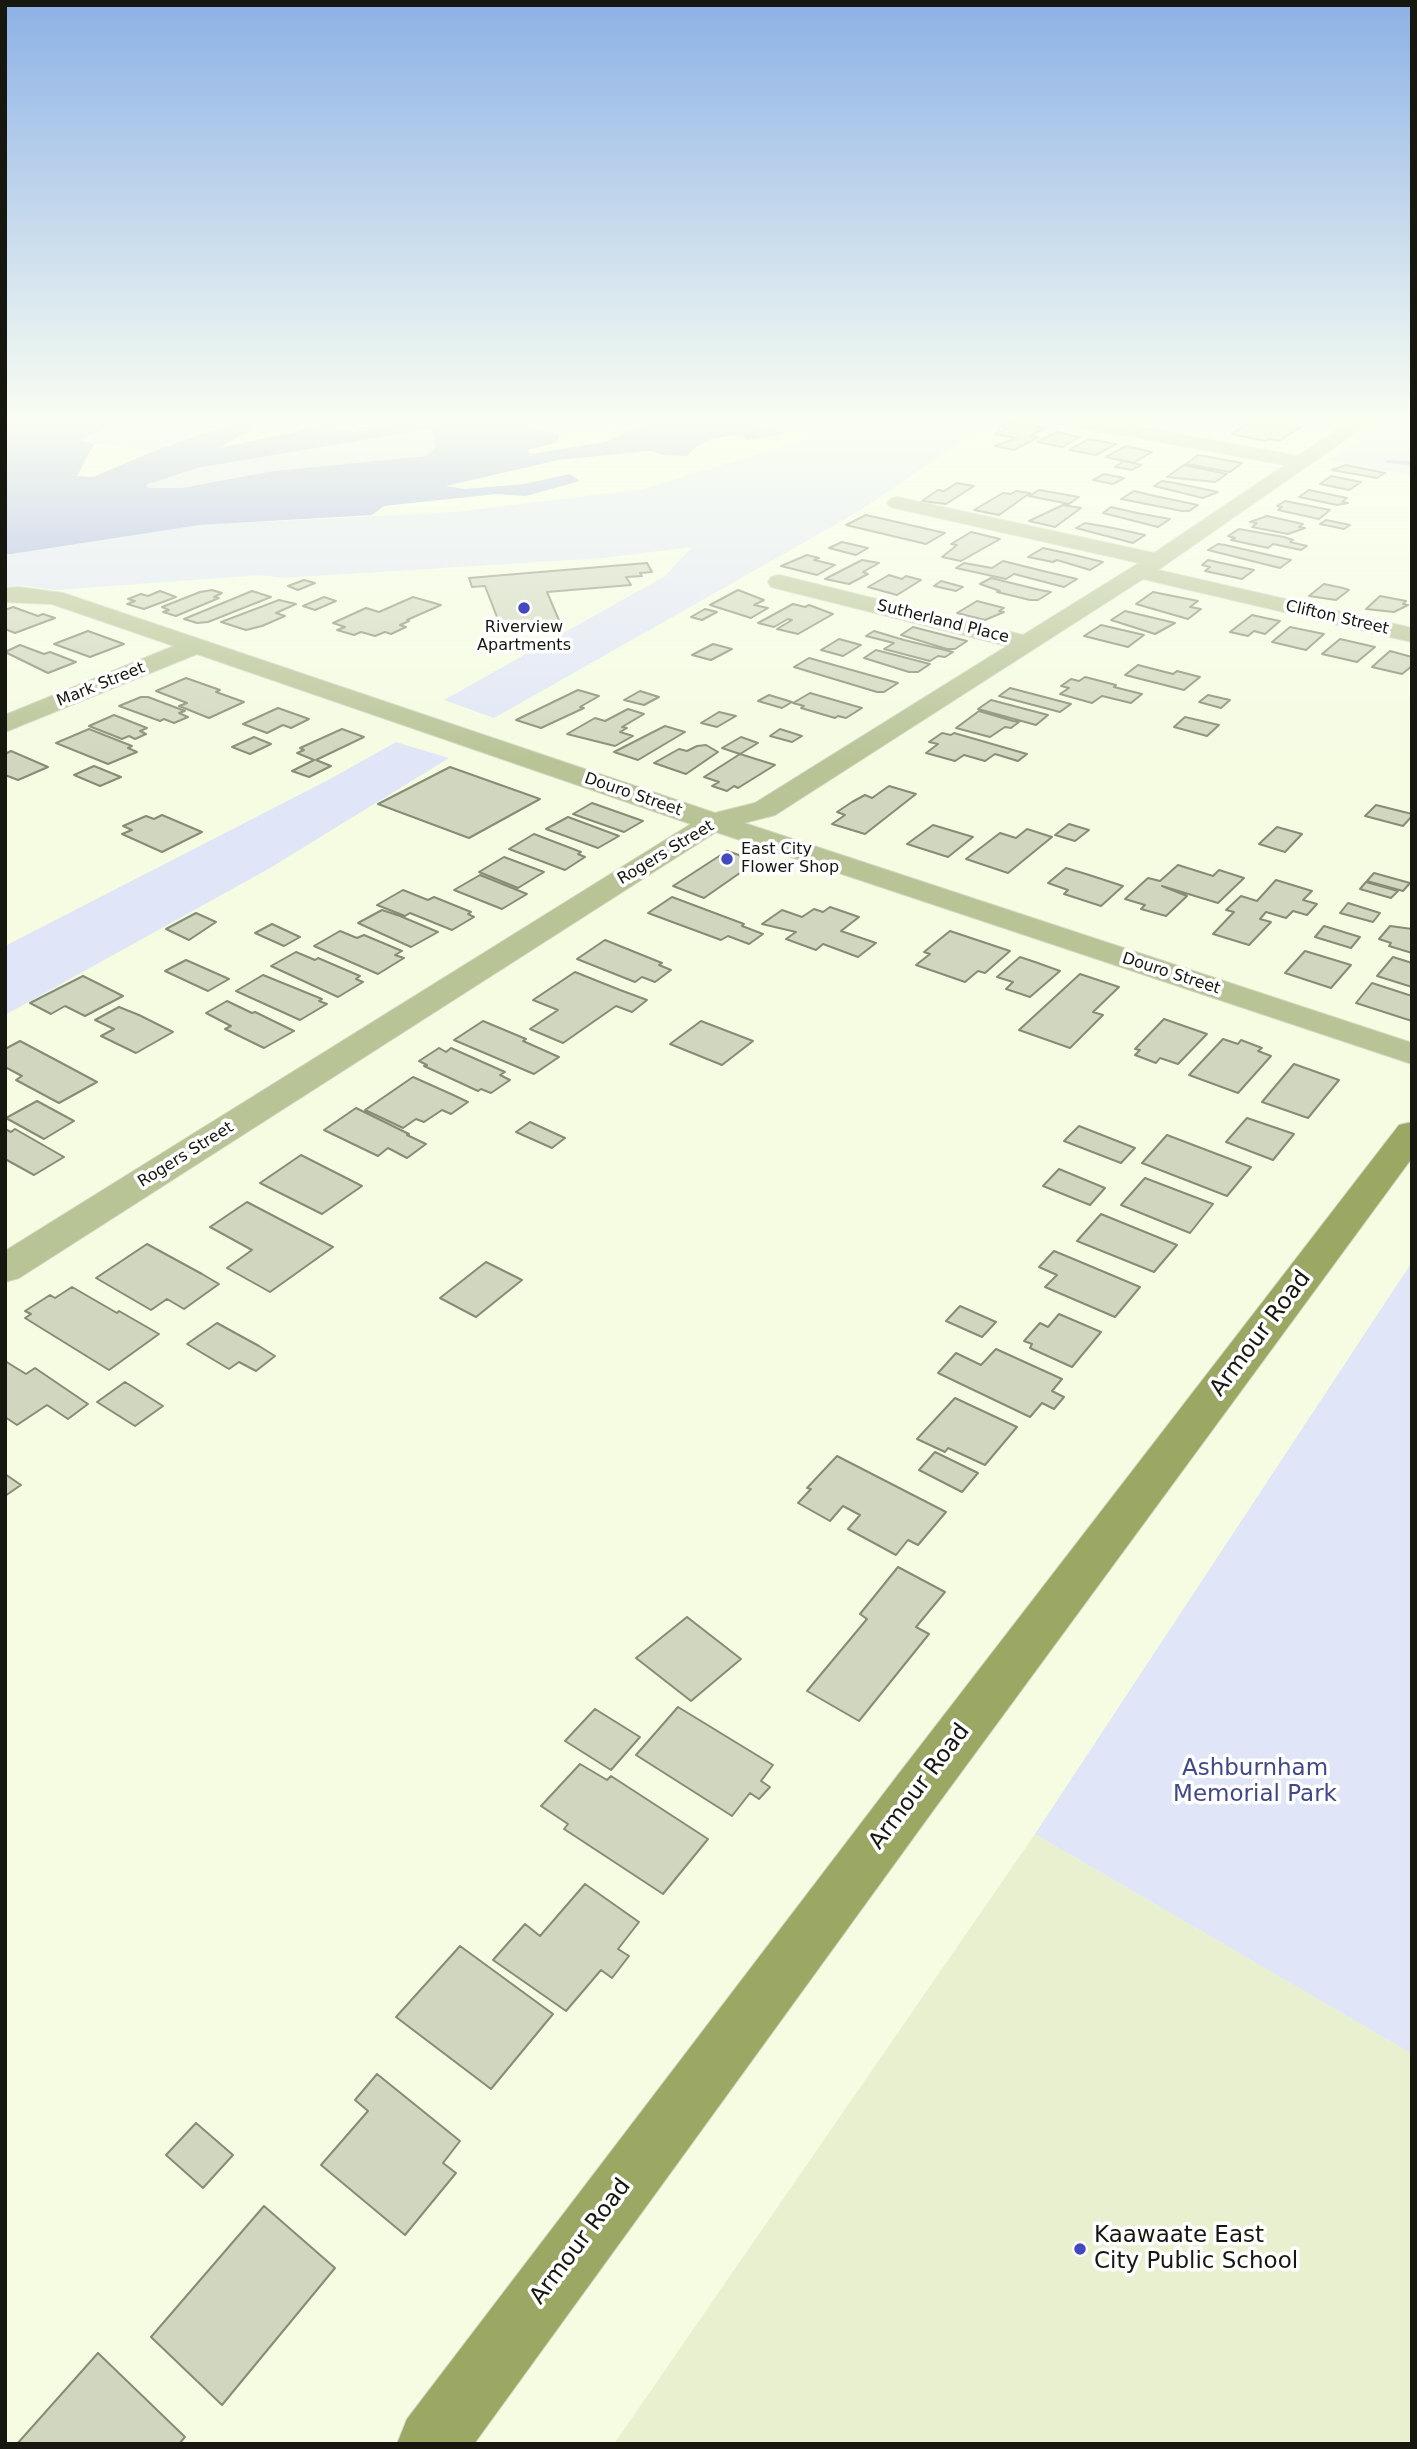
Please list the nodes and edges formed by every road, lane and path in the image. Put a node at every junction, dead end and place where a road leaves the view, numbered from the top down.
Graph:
1 (1026, 535) edge
2 (1193, 535) edge
3 (1148, 566) junction
4 (779, 582) dead end
5 (5, 595) edge
6 (1412, 635) edge
7 (1025, 643) junction
8 (196, 646) junction
9 (5, 724) edge
10 (713, 822) junction
11 (1412, 1054) edge
12 (1412, 1133) edge
13 (5, 1269) edge
14 (432, 2444) edge

1 - 3 street, Clifton Street
2 - 3 street, Rogers Street
3 - 6 street, Clifton Street
3 - 7 street, Rogers Street
4 - 7 street, Sutherland Place
5 - 8 street, Douro Street
7 - 10 street, Rogers Street
8 - 9 street, Mark Street
8 - 10 street, Douro Street
10 - 11 street, Douro Street
10 - 13 street, Rogers Street
12 - 14 main road, Armour Road

